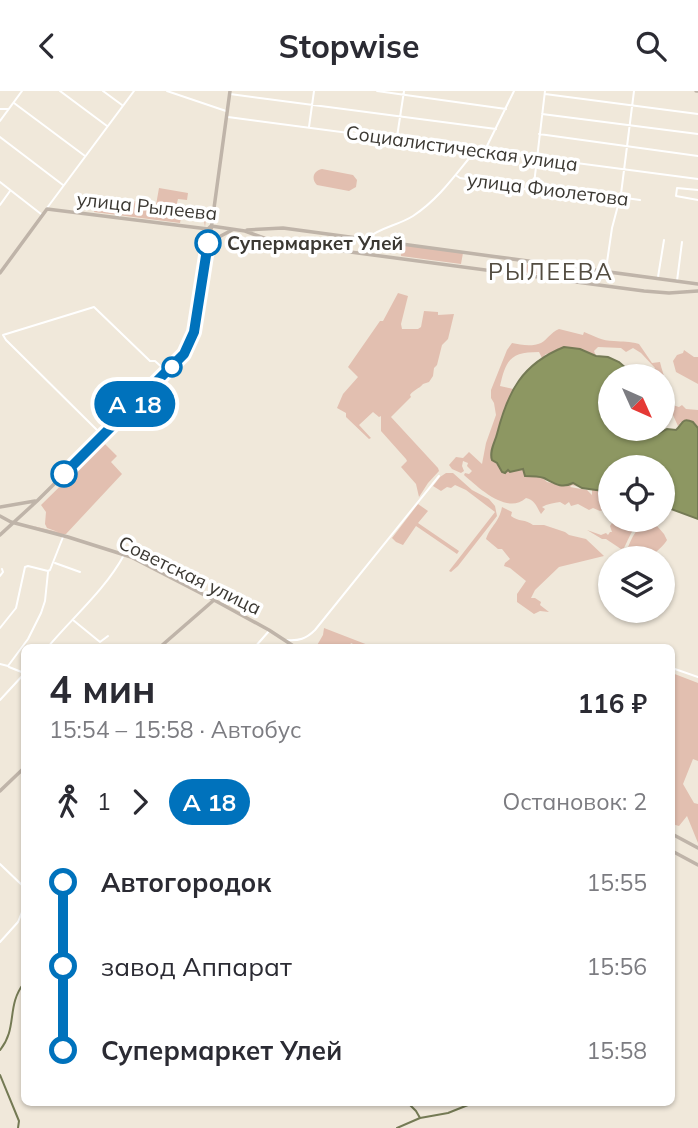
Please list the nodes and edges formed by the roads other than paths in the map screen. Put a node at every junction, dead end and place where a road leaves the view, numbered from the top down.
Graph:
1 (22, 91) edge
2 (60, 91) edge
3 (103, 91) edge
4 (134, 91) edge
5 (169, 91) edge
6 (314, 91) edge
7 (377, 91) edge
8 (514, 91) edge
9 (634, 91) edge
10 (230, 92) edge
11 (545, 92) edge
12 (403, 93) edge
13 (14, 103) junction
14 (312, 104) junction
15 (632, 105) junction
16 (123, 106) junction
17 (0, 109) edge
18 (9, 109) junction
19 (506, 109) junction
20 (227, 114) junction
21 (542, 114) junction
22 (698, 114) edge
23 (400, 116) junction
24 (0, 121) edge
25 (630, 125) junction
26 (108, 126) junction
27 (309, 127) junction
28 (496, 129) junction
29 (539, 134) junction
30 (698, 134) edge
31 (0, 137) edge
32 (397, 138) junction
33 (627, 146) junction
34 (476, 150) junction
35 (484, 151) junction
36 (698, 156) edge
37 (85, 157) junction
38 (536, 158) junction
39 (624, 170) junction
40 (457, 176) junction
41 (698, 179) edge
42 (0, 182) edge
43 (534, 184) junction
44 (64, 185) junction
45 (11, 190) junction
46 (698, 190) edge
47 (620, 197) junction
48 (698, 199) edge
49 (640, 200) dead end
50 (0, 205) edge
51 (47, 209) junction
52 (42, 215) junction
53 (211, 226) junction
54 (238, 229) junction
55 (245, 231) junction
56 (367, 239) junction
57 (664, 240) dead end
58 (682, 242) dead end
59 (206, 258) junction
60 (525, 261) junction
61 (605, 271) junction
62 (0, 273) edge
63 (523, 275) junction
64 (658, 278) junction
65 (677, 282) junction
66 (698, 285) edge
67 (698, 291) edge
68 (167, 372) junction
69 (103, 436) junction
70 (439, 476) dead end
71 (37, 501) junction
72 (0, 507) edge
73 (0, 516) edge
74 (13, 523) junction
75 (0, 535) edge
76 (63, 536) junction
77 (125, 554) junction
78 (54, 563) junction
79 (2, 569) dead end
80 (48, 571) junction
81 (80, 572) dead end
82 (0, 576) edge
83 (215, 600) junction
84 (73, 620) junction
85 (0, 628) edge
86 (269, 630) junction
87 (108, 636) dead end
88 (285, 640) junction
89 (24, 644) edge
90 (51, 644) edge
91 (164, 644) edge
92 (257, 644) edge
93 (291, 644) edge
94 (21, 648) edge
95 (0, 664) edge
96 (8, 666) junction
97 (675, 669) edge
98 (21, 672) edge
99 (21, 677) edge
100 (698, 677) edge
101 (0, 700) edge
102 (21, 771) edge
103 (0, 791) edge
104 (675, 836) edge
105 (698, 848) edge
106 (675, 853) edge
107 (0, 864) edge
108 (698, 865) edge
109 (21, 884) edge
110 (21, 914) edge
111 (0, 942) edge

1 - 13 street
2 - 26 street
3 - 16 street
4 - 16 street
5 - 20 street, Социалистическая улица
6 - 14 street
7 - 12 street
8 - 19 street
9 - 15 street
10 - 14 street
10 - 20 main road
11 - 15 street
11 - 21 street
12 - 19 street
12 - 23 street
13 - 18 street
13 - 37 street
14 - 23 street
14 - 27 street
15 - 22 street
15 - 25 street
16 - 26 street
17 - 18 street
18 - 24 street
19 - 28 street
20 - 27 street, Социалистическая улица
20 - 53 main road
21 - 25 street
21 - 29 street
23 - 28 street
23 - 32 street
25 - 30 street
25 - 33 street
26 - 37 street
27 - 32 street, Социалистическая улица
28 - 35 street
29 - 33 street
29 - 38 street
31 - 44 street, улица Рылеева
32 - 34 street, Социалистическая улица
33 - 36 street
33 - 39 street
34 - 35 street, Социалистическая улица
34 - 40 street
35 - 38 street, Социалистическая улица
37 - 44 street
38 - 39 street, Социалистическая улица
38 - 43 street
39 - 41 street, Социалистическая улица
39 - 47 street
40 - 43 street, улица Фиолетова
40 - 56 street
42 - 45 street
43 - 47 street, улица Фиолетова
44 - 51 street
45 - 50 street
45 - 52 street
46 - 48 street
47 - 49 street, улица Фиолетова
47 - 61 street
51 - 52 main road
51 - 53 main road, улица Рылеева
52 - 62 main road
53 - 54 main road, улица Рылеева
53 - 59 main road
54 - 55 main road, улица Рылеева
54 - 59 main road
55 - 56 main road, улица Рылеева
55 - 63 main road, улица Рылеева
56 - 60 main road, улица Рылеева
57 - 64 street
58 - 65 street
59 - 68 main road
60 - 61 main road, улица Рылеева
60 - 63 main road
61 - 64 main road, улица Рылеева
63 - 67 main road, улица Рылеева
64 - 65 main road, улица Рылеева
65 - 66 main road, улица Рылеева
68 - 69 main road
68 - 69 street
69 - 71 main road
70 - 88 street
71 - 72 main road
71 - 74 main road
73 - 74 main road, Советская улица
74 - 75 main road
74 - 76 main road, Советская улица
76 - 77 main road, Советская улица
76 - 78 street
77 - 83 main road, Советская улица
77 - 84 street
78 - 80 street
78 - 81 street
79 - 82 street
80 - 85 street
80 - 89 street
83 - 86 main road, Советская улица
83 - 91 main road
84 - 87 street
84 - 90 street
86 - 88 main road, Советская улица
86 - 92 street
88 - 93 main road, Советская улица
94 - 96 street
95 - 96 street
96 - 98 street
97 - 100 street
99 - 101 street
102 - 103 main road
104 - 105 main road
106 - 108 main road
107 - 109 street
110 - 111 street

